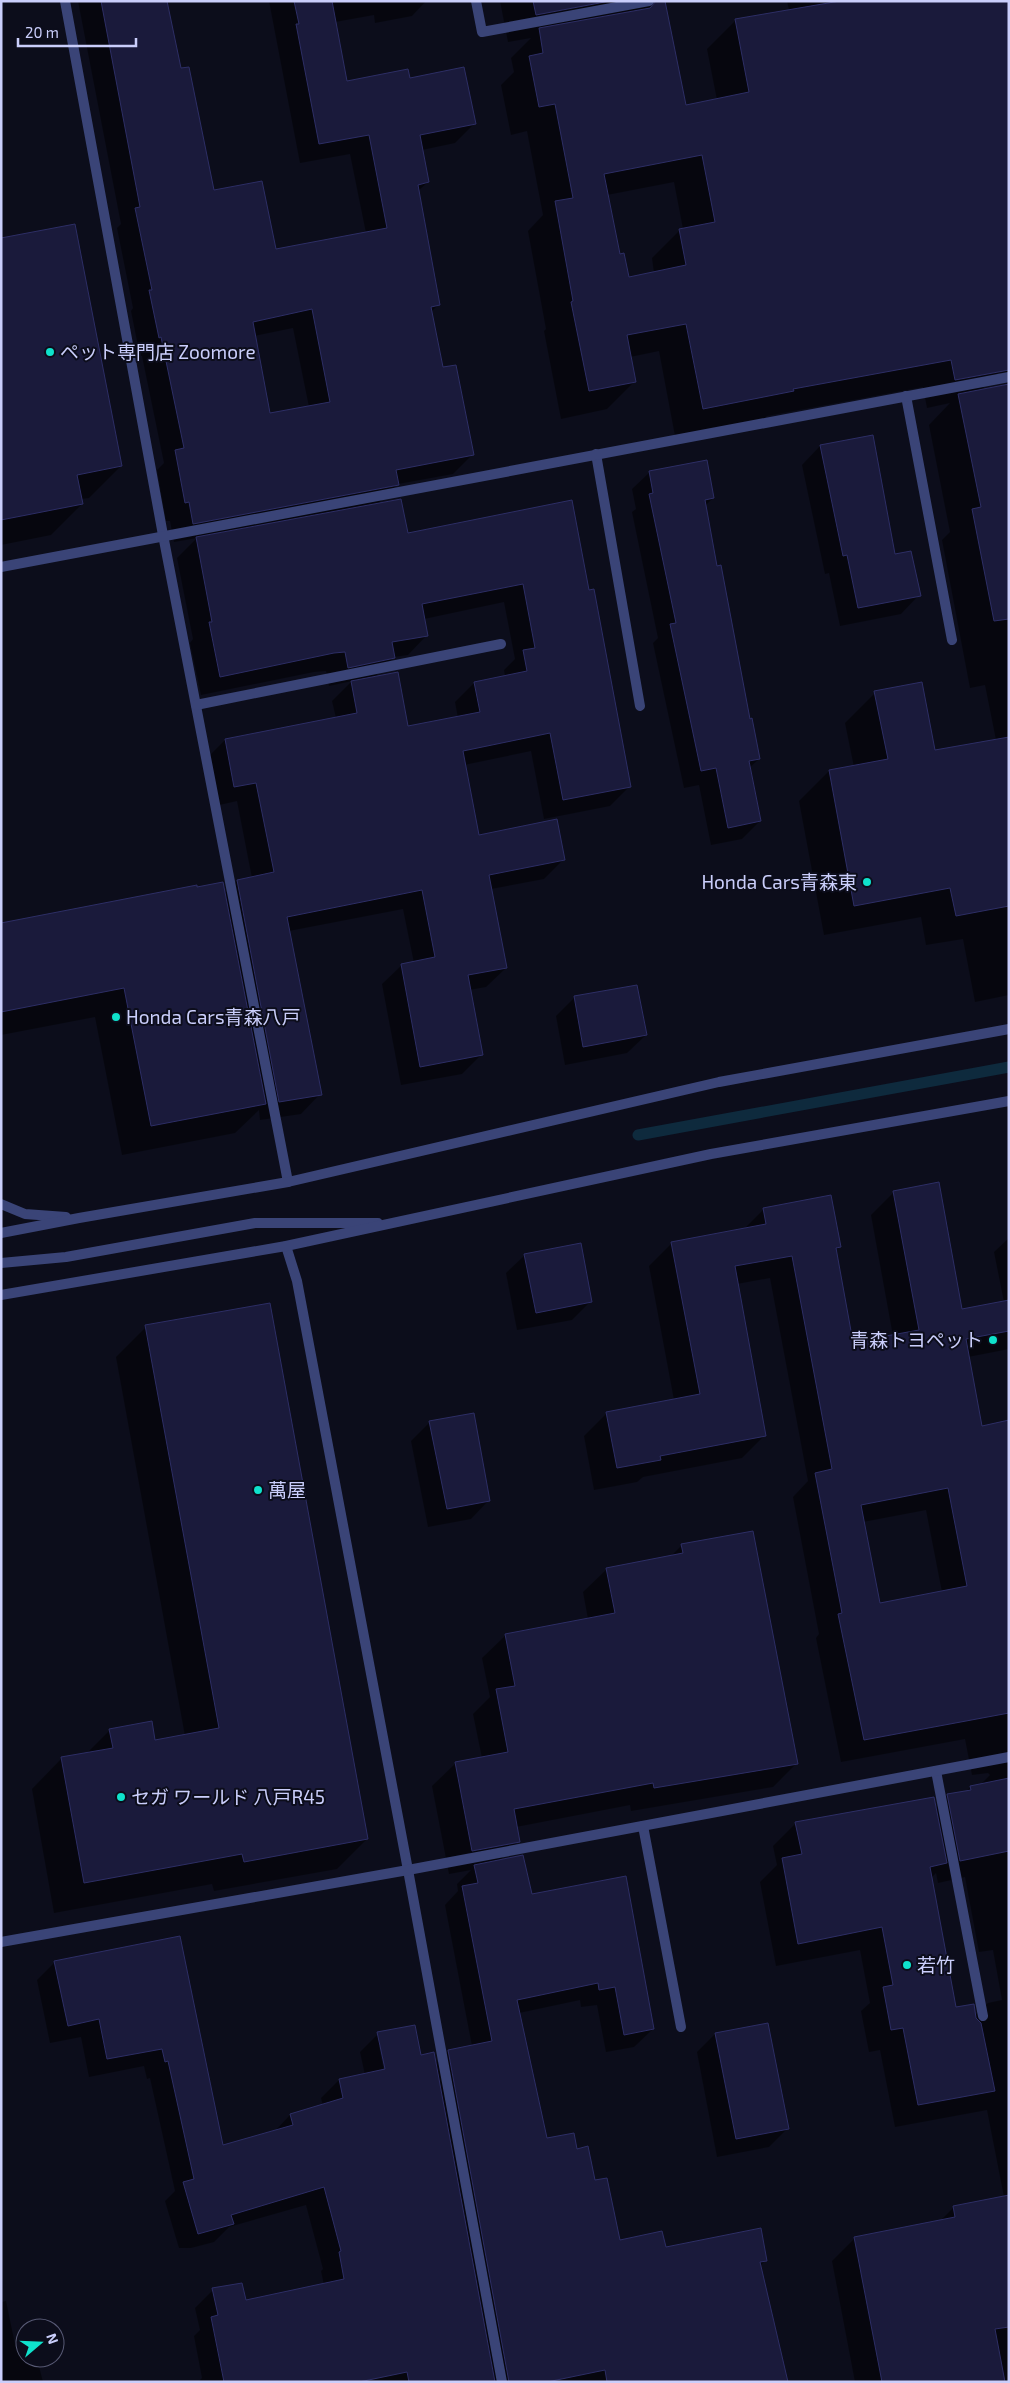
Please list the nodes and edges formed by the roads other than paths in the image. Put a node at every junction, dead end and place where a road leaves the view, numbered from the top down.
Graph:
1 (65, 1) edge
2 (476, 1) edge
3 (649, 1) edge
4 (1009, 377) edge
5 (906, 396) junction
6 (596, 454) junction
7 (163, 535) junction
8 (1, 567) edge
9 (952, 640) dead end
10 (501, 644) dead end
11 (196, 705) junction
12 (640, 706) dead end
13 (1009, 1028) edge
14 (1009, 1101) edge
15 (288, 1182) junction
16 (1, 1204) edge
17 (80, 1218) junction
18 (399, 1223) junction
19 (1, 1233) edge
20 (286, 1246) junction
21 (1, 1264) edge
22 (1, 1295) edge
23 (1009, 1757) edge
24 (936, 1771) junction
25 (643, 1826) junction
26 (408, 1870) junction
27 (1, 1942) edge
28 (983, 2016) dead end
29 (681, 2027) dead end
30 (502, 2382) edge

1 - 7 street
2 - 3 street
4 - 5 street
5 - 6 street
5 - 9 street
6 - 7 street
6 - 12 street
7 - 8 street
7 - 11 street
10 - 11 street
11 - 15 street
13 - 15 street
14 - 18 street
15 - 17 street
16 - 17 street
17 - 19 street
18 - 20 street
18 - 21 street
20 - 22 street
20 - 26 street
23 - 24 street
24 - 25 street
24 - 28 street
25 - 26 street
25 - 29 street
26 - 27 street
26 - 30 street

